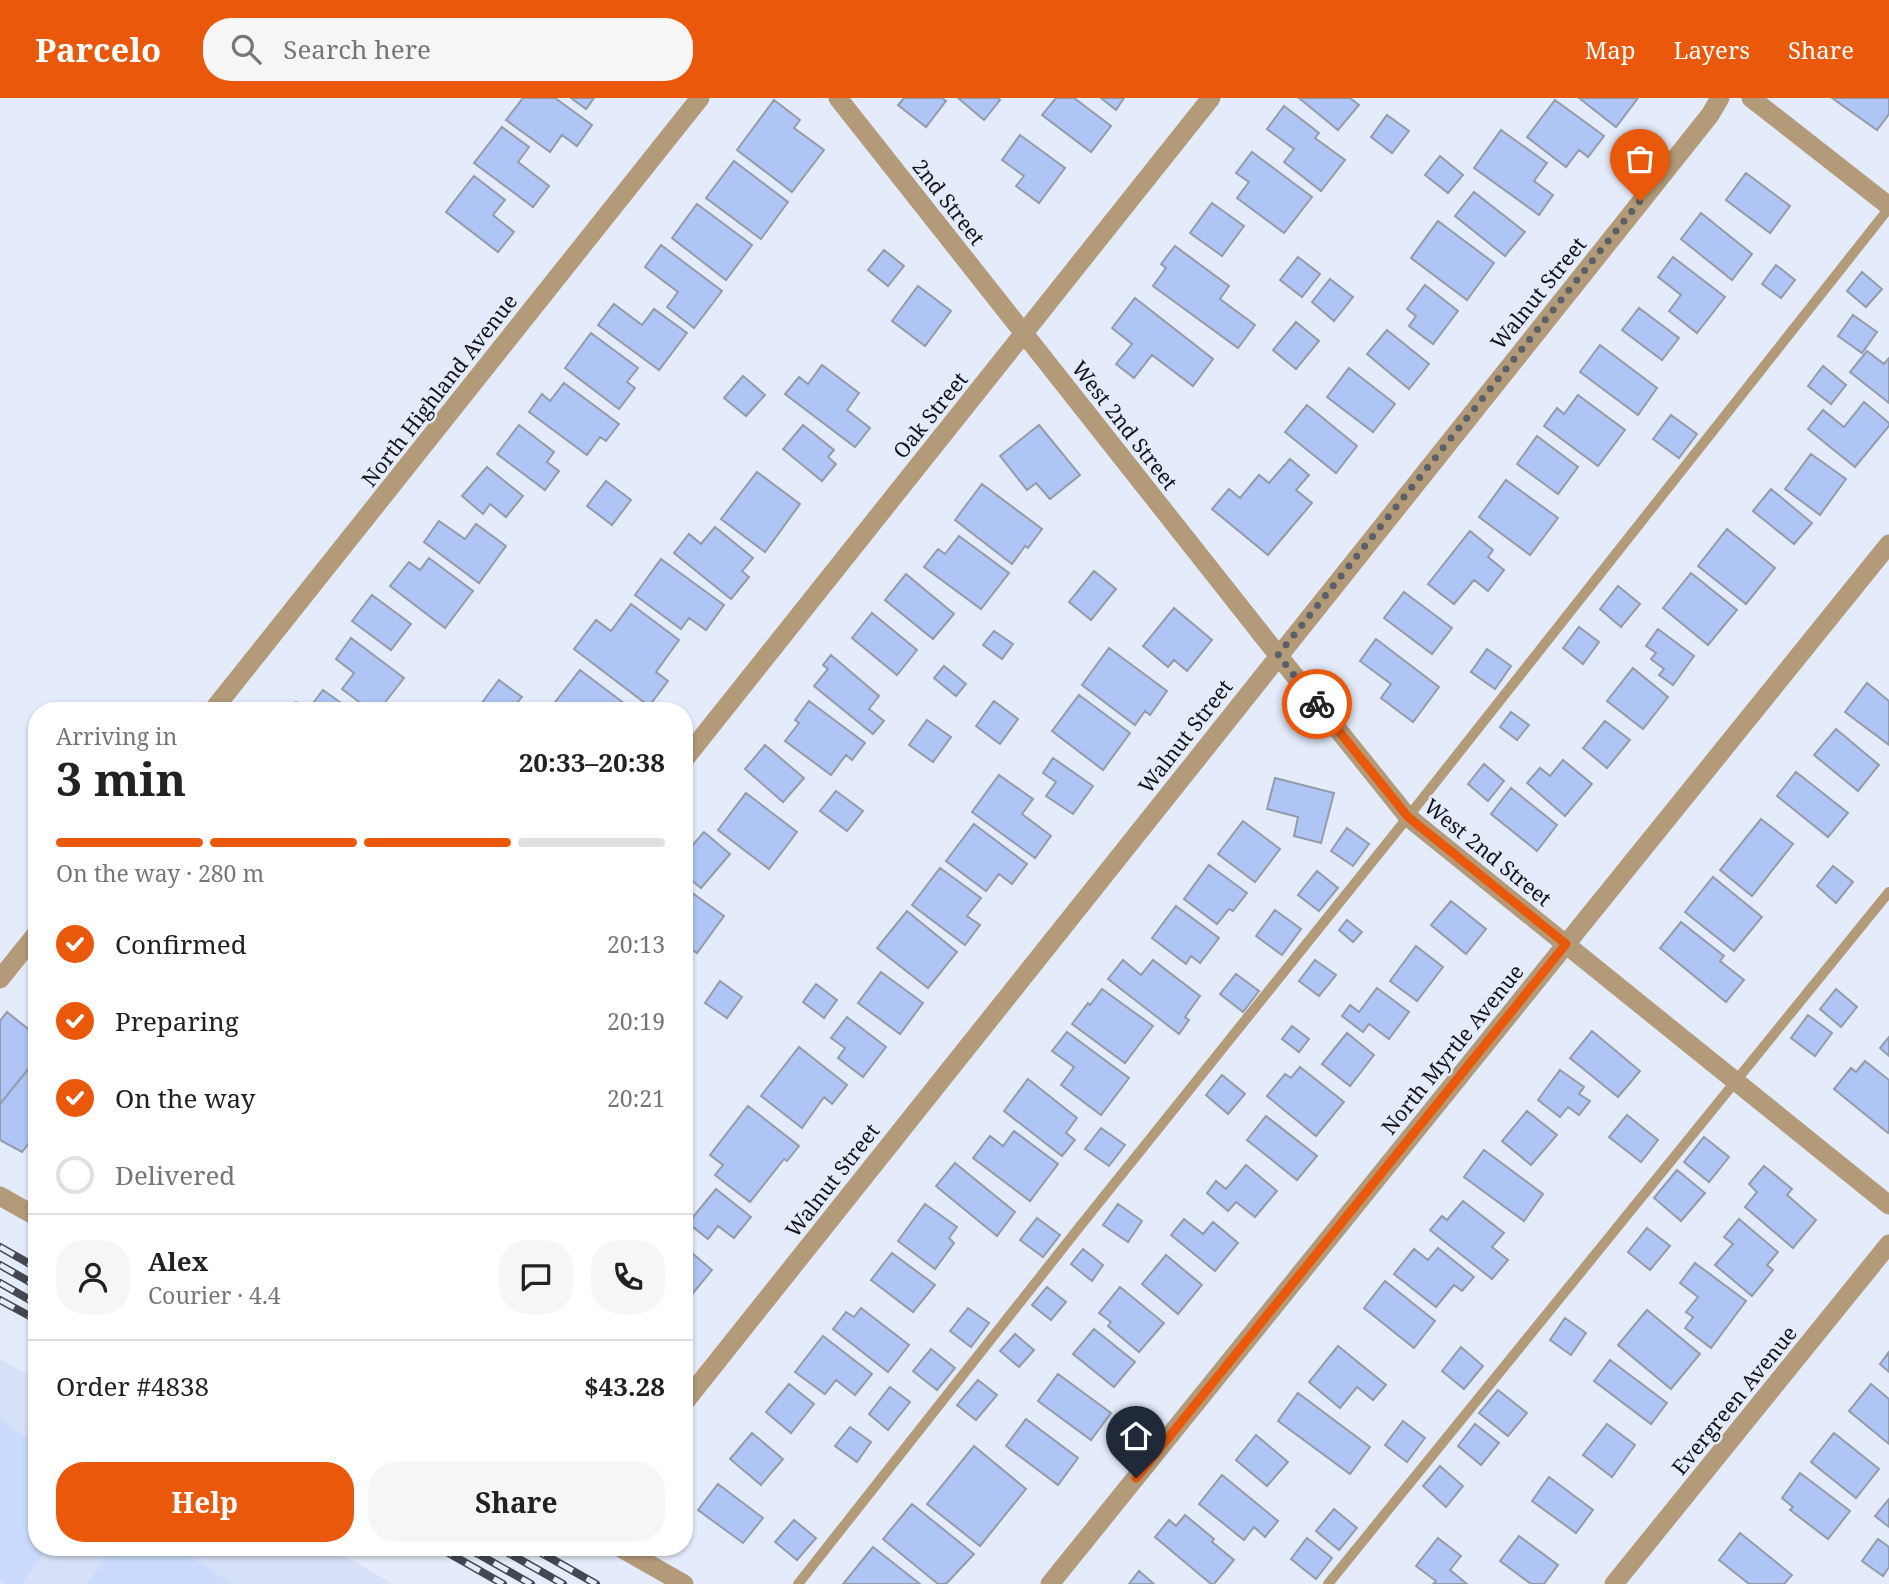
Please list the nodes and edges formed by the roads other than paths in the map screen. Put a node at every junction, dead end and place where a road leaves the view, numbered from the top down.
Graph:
1 (700, 98) edge
2 (838, 98) edge
3 (1211, 98) edge
4 (1720, 98) edge
5 (1751, 98) edge
6 (1889, 207) edge
7 (1024, 333) junction
8 (1889, 544) edge
9 (1278, 655) junction
10 (219, 702) edge
11 (693, 749) edge
12 (1408, 817) junction
13 (1889, 892) edge
14 (28, 944) edge
15 (1566, 944) junction
16 (0, 979) edge
17 (1736, 1082) junction
18 (0, 1196) edge
19 (1889, 1205) edge
20 (28, 1212) edge
21 (1889, 1244) edge
22 (693, 1392) edge
23 (635, 1556) edge
24 (684, 1584) edge
25 (797, 1584) edge
26 (1050, 1584) edge
27 (1328, 1584) edge
28 (1614, 1584) edge

1 - 10 street, North Highland Avenue
2 - 7 street, 2nd Street
3 - 7 street, Oak Street
4 - 9 street, Walnut Street
5 - 6 street
6 - 12 lane
7 - 9 street, West 2nd Street
7 - 11 street, Oak Street
8 - 15 street, North Myrtle Avenue
9 - 12 street, West 2nd Street
9 - 22 street, Walnut Street
12 - 15 street, West 2nd Street
12 - 25 lane
13 - 17 lane
14 - 16 street
15 - 17 street, West 2nd Street
15 - 26 street, North Myrtle Avenue
17 - 19 street, West 2nd Street
17 - 27 lane
18 - 20 street
21 - 28 street, Evergreen Avenue
23 - 24 street

